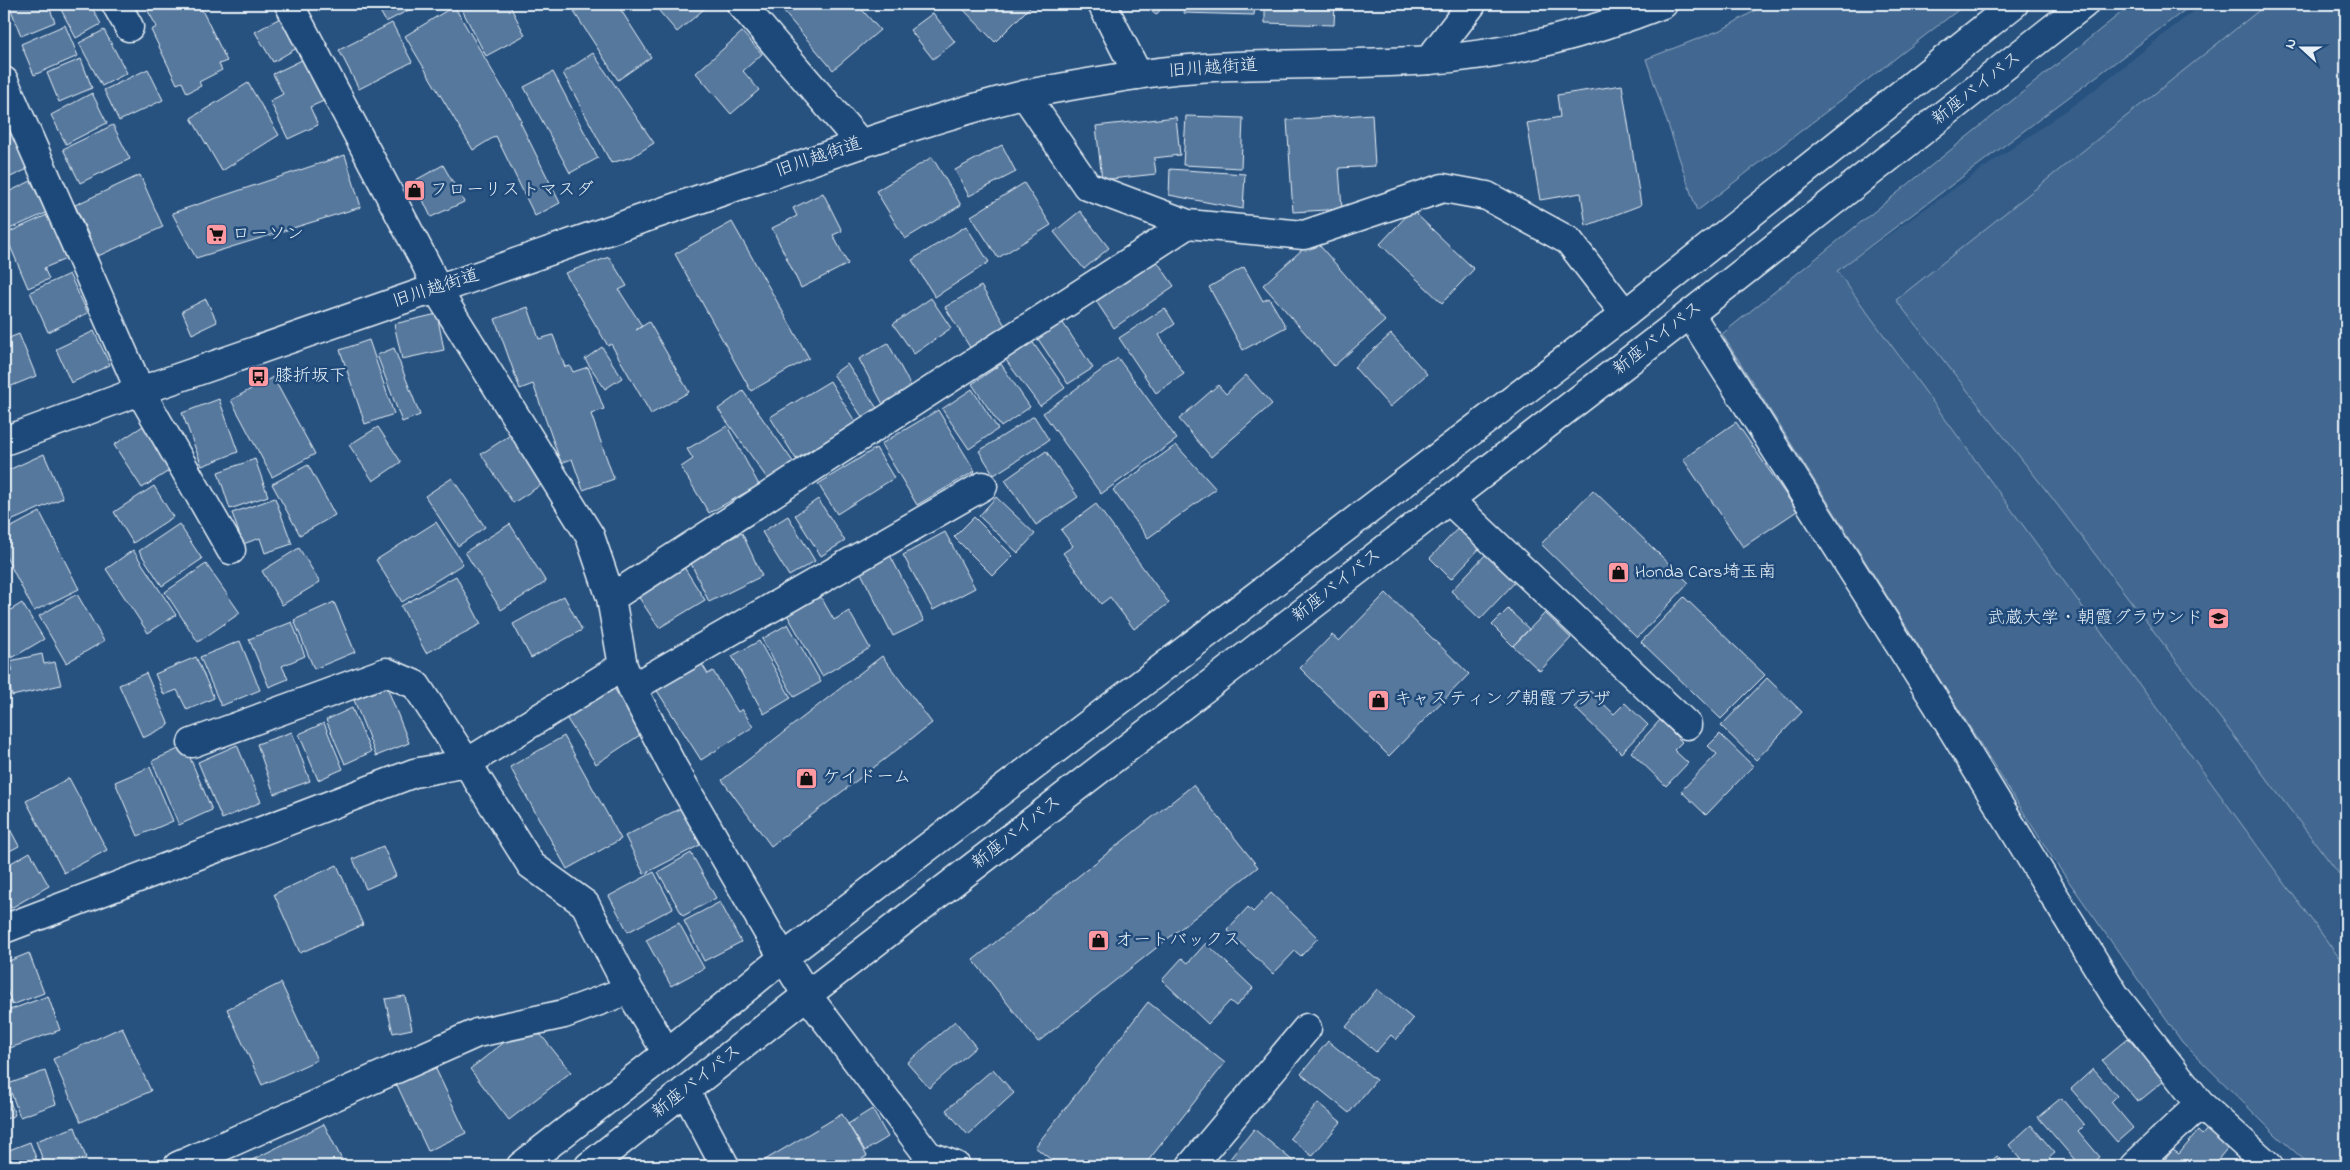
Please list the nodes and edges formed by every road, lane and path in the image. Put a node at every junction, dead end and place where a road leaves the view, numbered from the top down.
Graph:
1 (116, 4) edge
2 (289, 4) edge
3 (741, 4) edge
4 (1102, 4) edge
5 (1472, 4) edge
6 (1663, 4) edge
7 (2014, 4) edge
8 (2084, 4) edge
9 (128, 27) dead end
10 (1429, 60) junction
11 (1138, 75) junction
12 (4, 80) edge
13 (1025, 95) junction
14 (861, 144) junction
15 (1188, 224) junction
16 (437, 290) junction
17 (1625, 314) junction
18 (1690, 314) junction
19 (140, 391) junction
20 (4, 441) edge
21 (983, 486) dead end
22 (1449, 500) junction
23 (231, 550) dead end
24 (611, 598) junction
25 (628, 677) junction
26 (1687, 725) dead end
27 (192, 743) dead end
28 (467, 763) junction
29 (4, 929) edge
30 (784, 956) junction
31 (629, 990) junction
32 (807, 995) junction
33 (1307, 1028) dead end
34 (667, 1053) junction
35 (686, 1092) junction
36 (2200, 1104) junction
37 (931, 1161) edge
38 (178, 1166) edge
39 (521, 1166) edge
40 (589, 1166) edge
41 (725, 1166) edge
42 (956, 1166) edge
43 (1191, 1166) edge
44 (2134, 1166) edge
45 (2269, 1166) edge

1 - 9 main road
2 - 16 main road
3 - 14 main road
4 - 11 main road
5 - 10 main road
6 - 10 main road, 旧川越街道
7 - 17 main road
8 - 18 main road, 新座バイパス
10 - 11 main road, 旧川越街道
11 - 13 main road, 旧川越街道
12 - 19 main road
13 - 14 main road, 旧川越街道
13 - 15 main road
14 - 16 main road, 旧川越街道
15 - 17 main road
15 - 24 main road
16 - 19 main road, 旧川越街道
16 - 24 main road
17 - 30 main road
18 - 22 main road, 新座バイパス
18 - 36 main road
19 - 20 main road, 旧川越街道
19 - 23 main road
21 - 25 main road
22 - 26 main road
22 - 32 main road, 新座バイパス
24 - 25 main road
25 - 28 main road
25 - 30 main road
27 - 28 main road
28 - 29 main road
28 - 31 main road
30 - 32 main road
30 - 34 main road
31 - 34 main road
31 - 38 main road
32 - 35 main road, 新座バイパス
32 - 37 main road
33 - 43 main road
34 - 39 main road
35 - 40 main road, 新座バイパス
35 - 41 main road
36 - 44 main road
36 - 45 main road
37 - 42 main road

